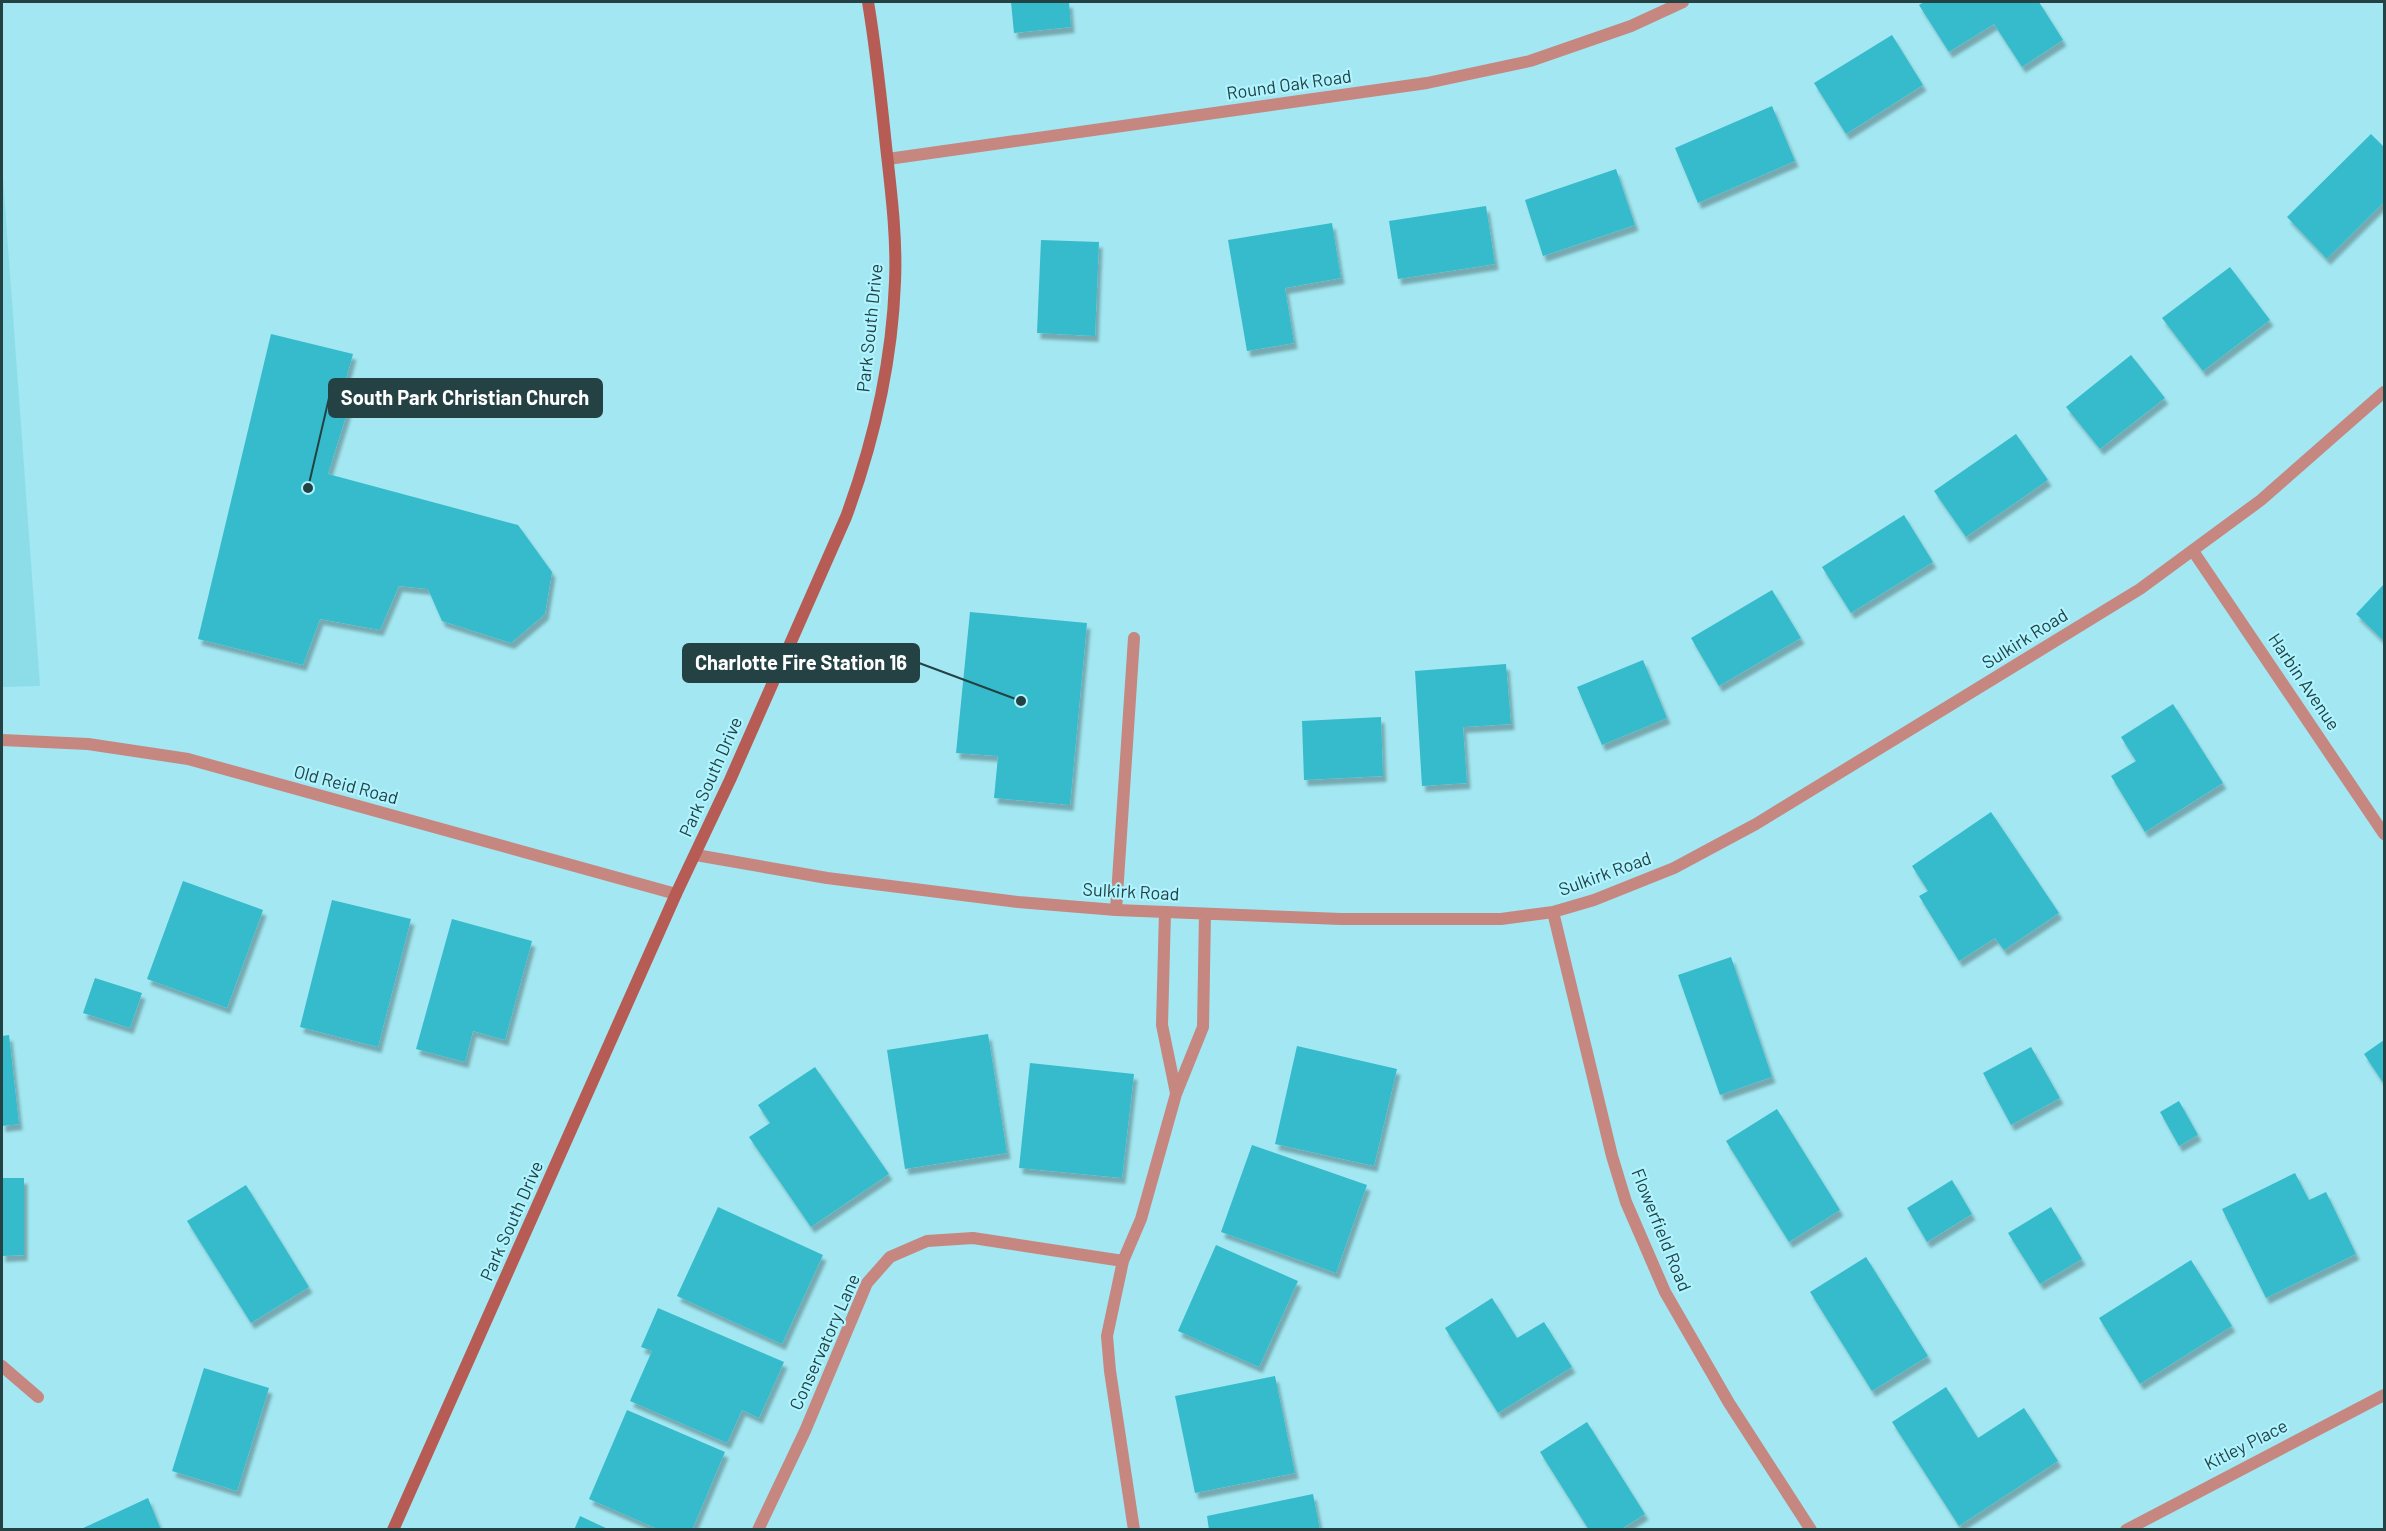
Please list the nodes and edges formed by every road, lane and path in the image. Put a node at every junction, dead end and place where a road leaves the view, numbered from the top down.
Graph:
1 (868, 2) edge
2 (1683, 2) edge
3 (888, 159) junction
4 (2385, 392) edge
5 (2193, 551) junction
6 (1134, 638) dead end
7 (2, 740) edge
8 (2385, 834) edge
9 (696, 855) junction
10 (676, 894) junction
11 (1116, 910) junction
12 (1166, 912) junction
13 (1553, 912) junction
14 (1205, 914) junction
15 (1176, 1094) junction
16 (1123, 1261) junction
17 (2, 1366) edge
18 (2385, 1395) edge
19 (38, 1397) dead end
20 (393, 1530) edge
21 (759, 1530) edge
22 (1134, 1530) edge
23 (1811, 1530) edge
24 (2126, 1530) edge

1 - 3 street, Park South Drive
2 - 3 street, Round Oak Road
3 - 9 street, Park South Drive
4 - 5 street, Sulkirk Road
5 - 8 street, Harbin Avenue
5 - 13 street, Sulkirk Road
6 - 11 street
7 - 10 street, Old Reid Road
9 - 10 street, Park South Drive
9 - 11 street, Sulkirk Road
10 - 20 street, Park South Drive
11 - 12 street, Sulkirk Road
12 - 14 street, Sulkirk Road
12 - 15 street
13 - 14 street, Sulkirk Road
13 - 23 street, Flowerfield Road
14 - 15 street
15 - 16 street
16 - 21 street, Conservatory Lane
16 - 22 street
17 - 19 street
18 - 24 street, Kitley Place

